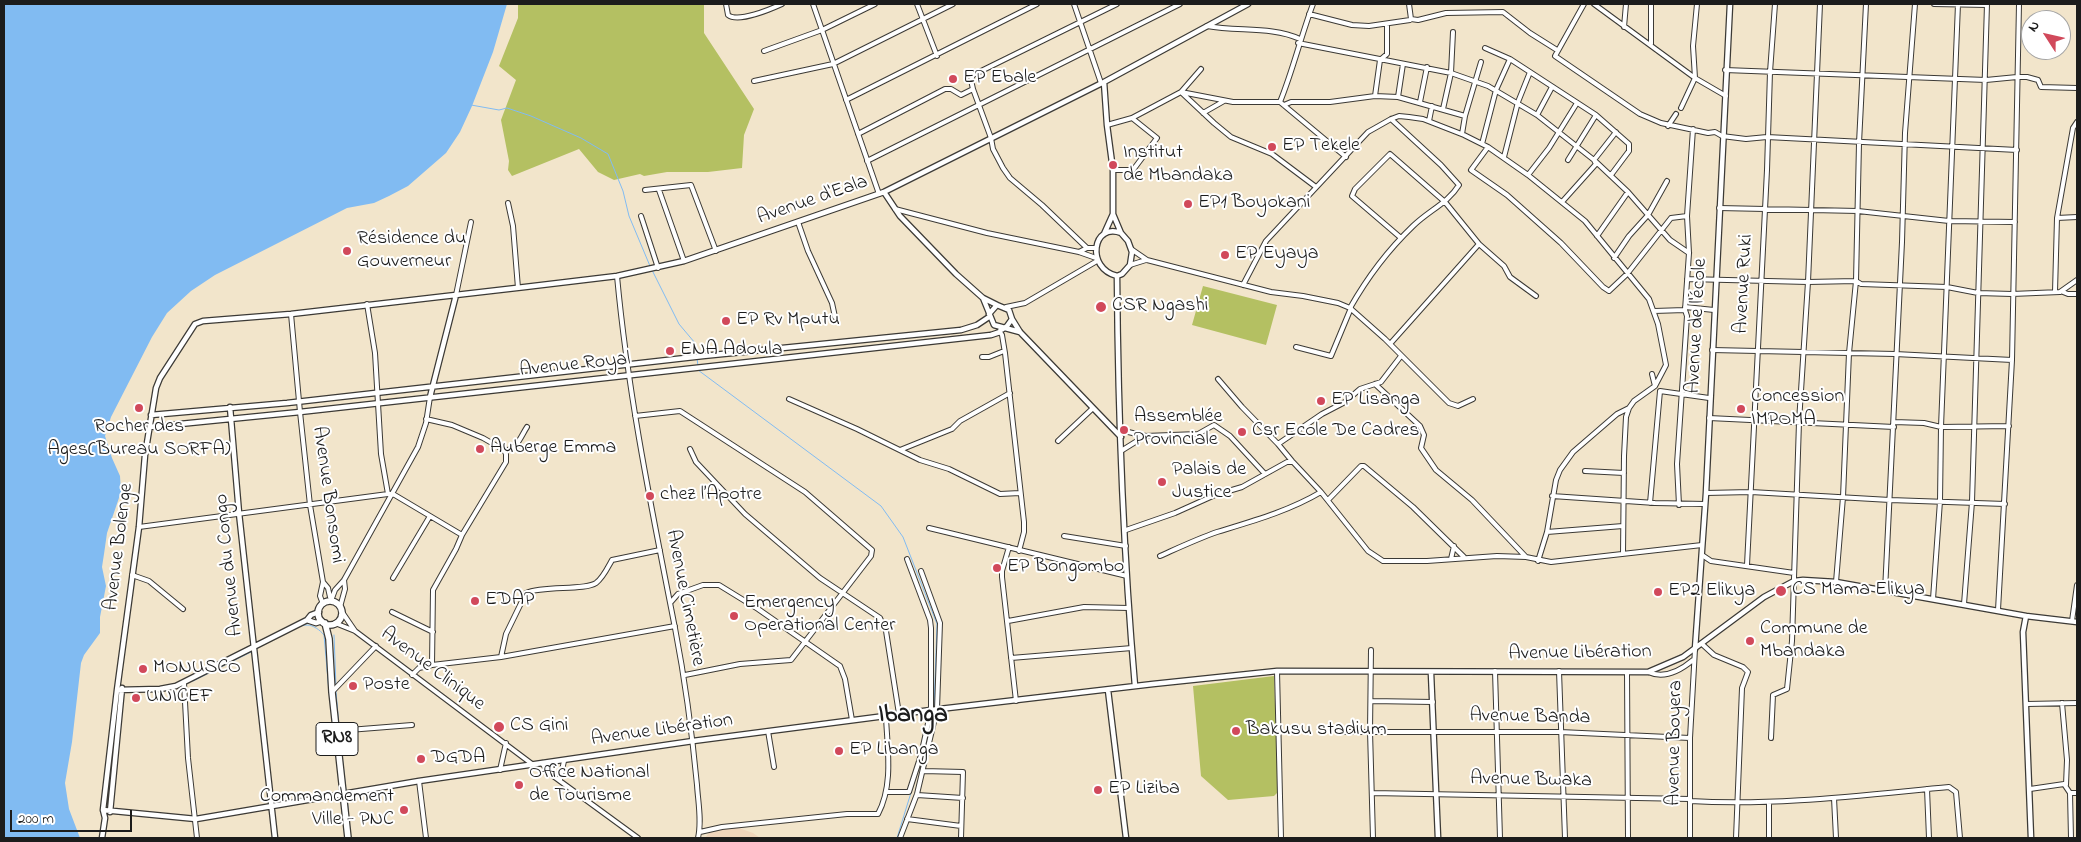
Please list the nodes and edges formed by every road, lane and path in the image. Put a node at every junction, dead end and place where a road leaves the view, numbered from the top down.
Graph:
1 (726, 4) edge
2 (782, 4) edge
3 (813, 4) edge
4 (875, 4) edge
5 (917, 4) edge
6 (953, 4) edge
7 (1037, 4) edge
8 (1074, 4) edge
9 (1117, 4) edge
10 (1180, 4) edge
11 (1248, 4) edge
12 (1313, 4) edge
13 (1408, 4) edge
14 (1584, 4) edge
15 (1594, 4) edge
16 (1626, 4) edge
17 (1651, 4) edge
18 (1697, 4) edge
19 (1730, 4) edge
20 (1775, 4) edge
21 (1820, 4) edge
22 (1866, 4) edge
23 (1915, 4) edge
24 (1934, 4) edge
25 (1958, 4) edge
26 (1987, 4) edge
27 (2019, 4) edge
28 (1310, 14) junction
29 (923, 19) junction
30 (1411, 19) junction
31 (1080, 24) junction
32 (1387, 24) junction
33 (1207, 26) junction
34 (1624, 27) junction
35 (822, 30) junction
36 (1453, 32) dead end
37 (1299, 41) junction
38 (1651, 44) junction
39 (1485, 48) dead end
40 (1089, 50) junction
41 (1557, 50) junction
42 (764, 51) dead end
43 (937, 56) junction
44 (1510, 59) junction
45 (1380, 60) junction
46 (1481, 62) dead end
47 (834, 64) junction
48 (1404, 64) junction
49 (1427, 67) junction
50 (1201, 69) dead end
51 (1725, 70) junction
52 (1530, 72) junction
53 (1770, 72) junction
54 (1451, 73) junction
55 (1816, 73) junction
56 (1863, 75) junction
57 (1910, 76) junction
58 (2017, 77) junction
59 (1695, 78) junction
60 (1956, 78) junction
61 (1476, 80) junction
62 (1986, 80) junction
63 (754, 81) dead end
64 (1102, 83) junction
65 (1552, 87) junction
66 (2077, 88) edge
67 (973, 89) junction
68 (1496, 90) junction
69 (1181, 92) junction
70 (1375, 96) junction
71 (1726, 96) junction
72 (1398, 97) junction
73 (846, 100) junction
74 (1224, 101) junction
75 (1420, 102) junction
76 (1518, 102) junction
77 (1282, 103) junction
78 (1577, 104) junction
79 (979, 105) junction
80 (1432, 106) junction
81 (1681, 108) dead end
82 (1443, 109) junction
83 (1203, 113) junction
84 (1676, 114) dead end
85 (1537, 115) junction
86 (1465, 116) junction
87 (1596, 116) junction
88 (1132, 118) junction
89 (1391, 119) junction
90 (1428, 121) junction
91 (2077, 122) edge
92 (1107, 125) junction
93 (1668, 126) junction
94 (1693, 129) junction
95 (1559, 132) junction
96 (1616, 132) junction
97 (858, 134) junction
98 (1462, 134) junction
99 (1722, 136) junction
100 (991, 138) junction
101 (1767, 138) junction
102 (1814, 140) junction
103 (1859, 143) junction
104 (1482, 144) junction
105 (1904, 145) junction
106 (1577, 146) junction
107 (1488, 147) junction
108 (1952, 148) junction
109 (1983, 149) junction
110 (2017, 150) junction
111 (1346, 157) junction
112 (1504, 157) junction
113 (866, 160) junction
114 (1568, 160) dead end
115 (1594, 160) junction
116 (1113, 170) junction
117 (1528, 175) junction
118 (1611, 175) junction
119 (1667, 181) dead end
120 (1316, 187) junction
121 (645, 190) dead end
122 (659, 190) junction
123 (1628, 192) junction
124 (882, 193) junction
125 (508, 202) dead end
126 (1444, 202) junction
127 (1562, 202) junction
128 (1719, 208) junction
129 (895, 209) junction
130 (1764, 210) junction
131 (1811, 210) junction
132 (1858, 211) junction
133 (1113, 214) junction
134 (1648, 215) junction
135 (1903, 215) junction
136 (640, 216) dead end
137 (1687, 216) junction
138 (2077, 217) edge
139 (2057, 218) junction
140 (1949, 221) junction
141 (1981, 221) junction
142 (471, 222) dead end
143 (798, 222) junction
144 (2014, 222) junction
145 (1662, 230) junction
146 (1121, 233) junction
147 (1104, 234) junction
148 (1597, 236) junction
149 (1401, 238) junction
150 (1479, 244) junction
151 (1088, 248) junction
152 (1096, 248) junction
153 (1131, 249) junction
154 (716, 251) junction
155 (1079, 252) junction
156 (1689, 253) junction
157 (1614, 258) junction
158 (1096, 260) junction
159 (1147, 260) junction
160 (684, 262) junction
161 (1130, 265) junction
162 (656, 268) junction
163 (1627, 274) junction
164 (617, 276) junction
165 (1117, 276) junction
166 (1687, 279) junction
167 (1716, 280) junction
168 (1761, 280) junction
169 (2077, 280) edge
170 (1808, 282) junction
171 (1856, 282) junction
172 (1243, 285) junction
173 (1899, 287) junction
174 (518, 288) junction
175 (1946, 288) junction
176 (2055, 292) junction
177 (2063, 292) junction
178 (1978, 293) junction
179 (2012, 294) junction
180 (2077, 294) edge
181 (456, 295) junction
182 (1536, 296) dead end
183 (983, 298) junction
184 (367, 304) junction
185 (997, 305) junction
186 (1018, 306) junction
187 (1006, 307) junction
188 (1351, 308) junction
189 (1685, 308) junction
190 (1714, 310) junction
191 (1654, 311) junction
192 (291, 314) junction
193 (989, 315) junction
194 (836, 317) dead end
195 (1012, 317) junction
196 (1001, 330) junction
197 (1020, 332) junction
198 (1390, 344) junction
199 (1296, 347) dead end
200 (1712, 350) junction
201 (1004, 351) junction
202 (1757, 351) junction
203 (1804, 352) junction
204 (1849, 353) junction
205 (1895, 354) junction
206 (1944, 355) junction
207 (1401, 356) junction
208 (982, 357) dead end
209 (1976, 358) junction
210 (2012, 360) junction
211 (626, 365) junction
212 (1652, 374) dead end
213 (628, 376) junction
214 (1218, 379) dead end
215 (1375, 384) junction
216 (433, 386) junction
217 (1655, 386) junction
218 (1660, 391) junction
219 (378, 393) junction
220 (1010, 393) junction
221 (1683, 395) junction
222 (430, 397) junction
223 (1710, 398) junction
224 (789, 399) dead end
225 (1473, 399) dead end
226 (299, 402) junction
227 (378, 403) junction
228 (230, 407) junction
229 (1629, 408) junction
230 (1092, 409) junction
231 (300, 412) junction
232 (151, 414) junction
233 (635, 416) junction
234 (1709, 418) junction
235 (231, 419) junction
236 (426, 419) junction
237 (1754, 420) junction
238 (1799, 422) junction
239 (1846, 424) junction
240 (1894, 425) junction
241 (150, 426) junction
242 (2009, 426) junction
243 (527, 427) dead end
244 (1941, 427) junction
245 (1973, 428) junction
246 (1120, 430) junction
247 (1145, 436) junction
248 (1121, 437) junction
249 (1058, 441) dead end
250 (1278, 444) junction
251 (515, 447) junction
252 (690, 449) dead end
253 (504, 450) junction
254 (900, 450) junction
255 (1121, 452) junction
256 (1290, 461) junction
257 (506, 462) junction
258 (1585, 471) dead end
259 (1624, 473) junction
260 (1265, 474) junction
261 (1321, 492) junction
262 (1751, 492) junction
263 (1020, 493) junction
264 (1706, 493) junction
265 (1798, 493) junction
266 (390, 494) junction
267 (1552, 496) junction
268 (1843, 497) junction
269 (1328, 500) junction
270 (1890, 500) junction
271 (1623, 501) junction
272 (1940, 502) junction
273 (1972, 502) junction
274 (1650, 503) junction
275 (1678, 504) junction
276 (1705, 504) junction
277 (2004, 504) junction
278 (310, 505) junction
279 (240, 513) junction
280 (430, 516) junction
281 (1623, 526) junction
282 (140, 527) junction
283 (929, 528) dead end
284 (1126, 530) junction
285 (1547, 532) junction
286 (462, 535) junction
287 (1064, 536) dead end
288 (1702, 545) junction
289 (1126, 546) junction
290 (1454, 546) junction
291 (1009, 547) junction
292 (660, 550) junction
293 (1019, 550) junction
294 (1623, 554) junction
295 (1702, 555) junction
296 (1160, 556) dead end
297 (1526, 557) junction
298 (1464, 558) junction
299 (907, 559) dead end
300 (1451, 559) junction
301 (1538, 560) junction
302 (1711, 561) junction
303 (1702, 565) junction
304 (1748, 565) junction
305 (921, 571) dead end
306 (1794, 573) junction
307 (132, 575) junction
308 (1127, 576) junction
309 (393, 578) dead end
310 (344, 580) junction
311 (1794, 581) junction
312 (323, 582) junction
313 (1836, 582) junction
314 (2077, 585) edge
315 (668, 591) junction
316 (1885, 591) junction
317 (678, 594) junction
318 (842, 594) junction
319 (1933, 599) junction
320 (330, 601) junction
321 (671, 602) junction
322 (324, 604) junction
323 (1964, 604) junction
324 (184, 608) dead end
325 (1129, 608) junction
326 (341, 610) junction
327 (1998, 610) junction
328 (319, 612) junction
329 (392, 612) dead end
330 (2026, 616) junction
331 (307, 620) junction
332 (1008, 621) junction
333 (324, 622) junction
334 (2075, 622) edge
335 (335, 624) junction
336 (675, 626) junction
337 (355, 631) junction
338 (433, 632) junction
339 (330, 638) junction
340 (806, 643) junction
341 (1702, 644) junction
342 (376, 646) junction
343 (254, 647) junction
344 (1132, 648) junction
345 (1695, 649) junction
346 (1371, 650) dead end
347 (501, 657) junction
348 (1011, 658) junction
349 (1694, 660) junction
350 (432, 665) junction
351 (1371, 671) junction
352 (1495, 671) junction
353 (1559, 671) junction
354 (1277, 672) junction
355 (1627, 672) junction
356 (1648, 672) junction
357 (1431, 673) junction
358 (412, 675) junction
359 (685, 675) junction
360 (119, 683) junction
361 (184, 683) junction
362 (1135, 686) junction
363 (117, 690) junction
364 (123, 690) junction
365 (1108, 690) junction
366 (332, 692) junction
367 (1016, 701) junction
368 (1371, 701) junction
369 (1432, 702) junction
370 (2062, 703) junction
371 (2077, 703) edge
372 (2027, 704) junction
373 (934, 709) junction
374 (899, 714) junction
375 (886, 716) junction
376 (852, 720) junction
377 (412, 725) dead end
378 (336, 731) junction
379 (768, 731) junction
380 (1370, 731) junction
381 (1496, 731) junction
382 (1344, 732) dead end
383 (1433, 732) junction
384 (1560, 732) junction
385 (1627, 736) junction
386 (1690, 738) junction
387 (1771, 738) dead end
388 (693, 741) junction
389 (506, 743) junction
390 (564, 761) junction
391 (542, 763) junction
392 (532, 764) junction
393 (774, 767) dead end
394 (500, 770) junction
395 (923, 771) junction
396 (560, 780) junction
397 (419, 781) junction
398 (2066, 786) junction
399 (1927, 789) junction
400 (2030, 789) junction
401 (886, 792) junction
402 (1372, 793) junction
403 (2070, 793) junction
404 (2077, 793) edge
405 (342, 794) junction
406 (916, 795) junction
407 (1436, 795) junction
408 (1498, 795) junction
409 (1564, 795) junction
410 (1627, 797) junction
411 (963, 798) junction
412 (1834, 798) junction
413 (1690, 800) junction
414 (1769, 802) junction
415 (1737, 803) junction
416 (270, 806) junction
417 (103, 810) junction
418 (111, 811) junction
419 (105, 818) junction
420 (907, 818) junction
421 (196, 819) junction
422 (961, 826) junction
423 (700, 832) junction
424 (102, 838) edge
425 (197, 838) edge
426 (275, 838) edge
427 (348, 838) edge
428 (426, 838) edge
429 (638, 838) edge
430 (698, 838) edge
431 (900, 838) edge
432 (961, 838) edge
433 (1126, 838) edge
434 (1281, 838) edge
435 (1373, 838) edge
436 (1438, 838) edge
437 (1500, 838) edge
438 (1565, 838) edge
439 (1628, 838) edge
440 (1690, 838) edge
441 (1736, 838) edge
442 (1769, 838) edge
443 (1836, 838) edge
444 (1928, 838) edge
445 (1960, 838) edge
446 (2031, 838) edge
447 (2071, 838) edge

1 - 2 street
3 - 35 street
4 - 35 street
5 - 29 street
6 - 29 street
7 - 43 street
8 - 31 street
9 - 31 street
10 - 40 street
11 - 33 street, Avenue d'Eala
12 - 28 street
13 - 30 street
14 - 41 street
15 - 34 street
16 - 34 street
17 - 38 street
18 - 59 street
19 - 51 street, Avenue de l'école
20 - 53 street, Avenue Ruki
21 - 55 street
22 - 56 street
23 - 57 street
24 - 25 street
25 - 26 street
25 - 60 street
26 - 62 street
27 - 58 street
28 - 32 street
28 - 37 street
29 - 43 street
29 - 47 street
30 - 32 street
30 - 41 street
31 - 40 street
31 - 67 street
32 - 45 street
33 - 37 street
33 - 64 street, Avenue d'Eala
34 - 38 street
35 - 42 street
35 - 47 street
36 - 54 street
37 - 45 street
37 - 77 street
38 - 59 street
39 - 44 street
40 - 64 street
40 - 79 street
41 - 93 street
43 - 73 street
44 - 52 street
44 - 68 street
45 - 48 street
45 - 70 street
46 - 61 street
47 - 63 street
47 - 73 street
48 - 49 street
48 - 72 street
49 - 54 street
49 - 75 street
50 - 69 street
51 - 53 street
51 - 71 street, Avenue de l'école
52 - 65 street
52 - 76 street
53 - 55 street
53 - 101 street, Avenue Ruki
54 - 61 street
54 - 82 street
55 - 56 street
55 - 102 street
56 - 57 street
56 - 103 street
57 - 60 street
57 - 105 street
58 - 62 street
58 - 66 street
58 - 110 street
59 - 71 street
59 - 81 street
60 - 62 street
60 - 108 street
61 - 68 street
61 - 86 street
62 - 109 street
64 - 92 street
64 - 100 street, Avenue d'Eala
65 - 78 street
65 - 85 street
67 - 79 street
67 - 97 street
68 - 76 street
68 - 104 street
69 - 74 street
69 - 83 street
69 - 88 street
70 - 72 street
70 - 77 street
71 - 99 street, Avenue de l'école
72 - 75 street
73 - 97 street
74 - 77 street
74 - 83 street
75 - 80 street
76 - 85 street
76 - 112 street
77 - 111 street
78 - 87 street
78 - 95 street
79 - 100 street
79 - 113 street
80 - 82 street
80 - 90 street
82 - 86 street
83 - 120 street
84 - 93 street
85 - 95 street
86 - 98 street
87 - 96 street
87 - 106 street
88 - 92 street
88 - 116 street
89 - 90 street
89 - 111 street
89 - 126 street
90 - 98 street
91 - 139 street
92 - 116 street
93 - 94 street
94 - 99 street
94 - 137 street
95 - 106 street
95 - 117 street
96 - 115 street
96 - 118 street
97 - 113 street
98 - 104 street
99 - 101 street
99 - 128 street, Avenue de l'école
100 - 124 street, Avenue d'Eala
100 - 151 street
101 - 102 street
101 - 130 street, Avenue Ruki
102 - 103 street
102 - 131 street
103 - 105 street
103 - 132 street
104 - 107 street
105 - 108 street
105 - 135 street
106 - 114 street
106 - 115 street
107 - 112 street
107 - 163 street
108 - 109 street
108 - 140 street
109 - 110 street
109 - 141 street
110 - 144 street
111 - 120 street
112 - 117 street
113 - 124 street
115 - 118 street
115 - 127 street
116 - 133 street
117 - 127 street
118 - 123 street
119 - 134 street
120 - 172 street
121 - 122 street
122 - 154 street
122 - 160 street
123 - 134 street
123 - 148 street
124 - 129 street
124 - 143 street, Avenue d'Eala
125 - 174 street
126 - 149 street
126 - 149 street
126 - 150 street
127 - 148 street
128 - 130 street
128 - 167 street, Avenue de l'école
129 - 155 street
129 - 183 street
130 - 131 street
130 - 168 street, Avenue Ruki
131 - 132 street
131 - 170 street
132 - 135 street
132 - 171 street
133 - 146 street
133 - 147 street
134 - 145 street
134 - 157 street
135 - 140 street
135 - 173 street
136 - 162 street
137 - 145 street
137 - 156 street
138 - 139 street
139 - 176 street
140 - 141 street
140 - 175 street
141 - 144 street
141 - 178 street
142 - 181 street
143 - 154 street, Avenue d'Eala
143 - 194 street
144 - 179 street
145 - 156 street
145 - 163 street
146 - 147 street
146 - 153 street
147 - 152 street
148 - 157 street
149 - 188 street
150 - 182 street
150 - 198 street
151 - 152 street
151 - 155 street
152 - 158 street
153 - 159 street
153 - 161 street
154 - 160 street, Avenue d'Eala
155 - 158 street
156 - 166 street
157 - 163 street
158 - 165 street
158 - 186 street
159 - 161 street
159 - 172 street
160 - 162 street, Avenue d'Eala
161 - 165 street
162 - 164 street, Avenue d'Eala
163 - 191 street
164 - 174 street, Avenue d'Eala
164 - 211 street, Avenue Cimetière
165 - 246 street
166 - 167 street
166 - 189 street
167 - 168 street
167 - 190 street, Avenue de l'école
168 - 170 street
168 - 202 street, Avenue Ruki
169 - 177 street
170 - 171 street
170 - 203 street
171 - 173 street
171 - 204 street
172 - 188 street
173 - 175 street
173 - 205 street
174 - 181 street, Avenue d'Eala
175 - 178 street
175 - 206 street
176 - 177 street
176 - 179 street
177 - 180 street
178 - 179 street
178 - 209 street
179 - 210 street
181 - 184 street, Avenue d'Eala
181 - 216 street
183 - 185 street
183 - 193 street
184 - 192 street, Avenue d'Eala
184 - 219 street
185 - 187 street
185 - 193 street
186 - 187 street
186 - 195 street
187 - 195 street
188 - 198 street
188 - 199 street
189 - 190 street
189 - 191 street
189 - 221 street
190 - 200 street, Avenue de l'école
191 - 217 street
192 - 226 street, Avenue Bonsomi
192 - 232 street, Avenue Bolenge
193 - 196 street
193 - 211 street, Avenue Royal
195 - 196 street
195 - 197 street
196 - 197 street
196 - 201 street
196 - 213 street, Avenue Royal
197 - 230 street
198 - 207 street
200 - 202 street
200 - 223 street, Avenue de l'école
201 - 208 street
201 - 220 street
202 - 203 street
202 - 237 street, Avenue Ruki
203 - 204 street
203 - 238 street
204 - 205 street
204 - 239 street
205 - 206 street
205 - 240 street
206 - 209 street
206 - 244 street
207 - 215 street
207 - 225 street
209 - 210 street
209 - 245 street
210 - 242 street
211 - 213 street, Avenue Cimetière
211 - 216 street, Avenue Royal
212 - 217 street
213 - 222 street, Avenue Royal
213 - 233 street, Avenue Cimetière
214 - 250 street
215 - 250 street
215 - 297 street
216 - 219 street, Avenue Royal
216 - 222 street
217 - 218 street
217 - 229 street
218 - 221 street
218 - 274 street
219 - 226 street, Avenue Royal
219 - 227 street
220 - 254 street
220 - 263 street
221 - 223 street
221 - 275 street
222 - 227 street, Avenue Royal
222 - 236 street
223 - 234 street, Avenue de l'école
224 - 254 street
226 - 228 street, Avenue Royal
226 - 231 street, Avenue Bonsomi
227 - 231 street, Avenue Royal
227 - 266 street
228 - 232 street, Avenue Royal
228 - 235 street, Avenue du Congo
229 - 259 street
229 - 267 street
230 - 248 street
230 - 249 street
231 - 235 street, Avenue Royal
231 - 278 street, Avenue Bonsomi
232 - 241 street, Avenue Bolenge
233 - 292 street, Avenue Cimetière
233 - 318 street
234 - 237 street
234 - 264 street, Avenue de l'école
235 - 241 street, Avenue Royal
235 - 279 street, Avenue du Congo
236 - 253 street
236 - 266 street
237 - 238 street
237 - 262 street, Avenue Ruki
238 - 239 street
238 - 265 street
239 - 240 street
239 - 268 street
240 - 244 street
240 - 270 street
241 - 282 street, Avenue Bolenge
242 - 245 street
242 - 277 street
243 - 251 street
244 - 245 street
244 - 272 street
245 - 273 street
246 - 247 street
246 - 248 street
247 - 255 street
247 - 260 street
248 - 255 street
250 - 256 street
251 - 253 street
251 - 257 street
252 - 318 street
253 - 257 street
254 - 263 street
255 - 284 street
256 - 260 street
256 - 261 street
257 - 286 street
258 - 259 street
259 - 271 street
260 - 284 street
261 - 269 street
261 - 296 street
262 - 264 street
262 - 265 street
262 - 304 street, Avenue Ruki
263 - 293 street
264 - 276 street, Avenue de l'école
265 - 268 street
265 - 306 street
266 - 278 street
266 - 280 street
266 - 310 street
267 - 271 street
267 - 285 street
268 - 270 street
268 - 313 street
269 - 290 street
269 - 300 street
270 - 272 street
270 - 316 street
271 - 274 street
271 - 281 street
272 - 273 street
272 - 319 street
273 - 277 street
273 - 323 street
274 - 275 street
275 - 276 street
276 - 288 street, Avenue de l'école
277 - 327 street
278 - 279 street
278 - 312 street, Avenue Bonsomi
279 - 282 street
279 - 343 street, Avenue du Congo
280 - 286 street
280 - 309 street
281 - 285 street
281 - 294 street
282 - 307 street, Avenue Bolenge
283 - 291 street
284 - 289 street
285 - 301 street
286 - 338 street
287 - 289 street
288 - 294 street
288 - 295 street, Avenue de l'école
289 - 308 street
290 - 298 street
290 - 300 street
291 - 293 street
291 - 332 street
292 - 315 street, Avenue Cimetière
292 - 347 street
293 - 308 street
294 - 301 street
295 - 302 street
295 - 303 street, Avenue de l'école
297 - 298 street
297 - 301 street
298 - 300 street
299 - 373 street
302 - 303 street
302 - 304 street
303 - 345 street, Avenue de l'école
304 - 306 street
305 - 373 street
306 - 311 street
307 - 324 street
307 - 360 street, Avenue Bolenge
308 - 325 street
310 - 320 street
310 - 326 street
311 - 313 street, Avenue Libération
311 - 341 street, Avenue Libération
311 - 387 street
312 - 320 street, Avenue Bonsomi
312 - 322 street, Avenue Bonsomi
313 - 316 street, Avenue Libération
314 - 334 street
315 - 317 street
315 - 321 street, Avenue Cimetière
316 - 319 street, Avenue Libération
317 - 321 street
317 - 340 street
318 - 340 street
318 - 374 street
319 - 323 street, Avenue Libération
320 - 322 main road
320 - 326 main road
321 - 336 street, Avenue Cimetière
322 - 328 main road
323 - 327 street, Avenue Libération
325 - 332 street
325 - 344 street
326 - 335 main road, RN8
326 - 337 street
327 - 330 street, Avenue Libération
328 - 331 street
328 - 333 main road, RN8
329 - 338 street
330 - 334 street, Avenue Libération
330 - 372 street
331 - 333 street
331 - 343 street
332 - 348 street
333 - 335 main road
333 - 339 main road, RN8
335 - 337 street, Avenue Clinique
335 - 339 main road, RN8
336 - 347 street
336 - 359 street, Avenue Cimetière
337 - 342 street, Avenue Clinique
338 - 350 street
339 - 366 main road, RN8
340 - 359 street
340 - 376 street
341 - 345 street, Avenue Libération
341 - 415 street
342 - 358 street, Avenue Clinique
342 - 366 street
343 - 361 street
343 - 416 street, Avenue du Congo
344 - 348 street
344 - 362 street
345 - 349 street, Avenue Boyera
345 - 356 street, Avenue Libération
346 - 351 street
347 - 350 street
348 - 367 street
349 - 356 street
349 - 386 street, Avenue Boyera
350 - 358 street
351 - 354 street, Avenue Libération
351 - 357 street, Avenue Libération
351 - 368 street
352 - 353 street, Avenue Libération
352 - 357 street, Avenue Libération
352 - 381 street
353 - 355 street, Avenue Libération
353 - 384 street
354 - 362 street, Avenue Libération
354 - 434 street
355 - 356 street, Avenue Libération
355 - 385 street
357 - 369 street
358 - 389 street, Avenue Clinique
359 - 388 street, Avenue Cimetière
360 - 363 street, Avenue Bolenge
360 - 364 street
361 - 364 street
361 - 421 street
362 - 365 street, Avenue Libération
363 - 364 street
363 - 417 street
364 - 418 street
365 - 367 street, Avenue Libération
365 - 433 street
366 - 378 main road, RN8
367 - 373 street, Avenue Libération
368 - 369 street
368 - 380 street
369 - 383 street
370 - 371 street
370 - 372 street
370 - 398 street
372 - 400 street
373 - 374 street, Avenue Libération
373 - 395 street
373 - 401 street
374 - 375 street, Avenue Libération
375 - 376 street, Avenue Libération
375 - 401 street
376 - 379 street, Avenue Libération
377 - 378 street
378 - 405 main road, RN8
379 - 388 street, Avenue Libération
379 - 393 street
380 - 382 street, Avenue Banda
380 - 383 street, Avenue Banda
380 - 402 street
381 - 383 street, Avenue Banda
381 - 384 street, Avenue Banda
381 - 408 street
383 - 407 street
384 - 385 street, Avenue Banda
384 - 409 street
385 - 386 street, Avenue Banda
385 - 410 street
386 - 413 street, Avenue Boyera
388 - 390 street, Avenue Libération
388 - 423 street, Avenue Cimetière
389 - 392 street, Avenue Clinique
389 - 394 street
390 - 391 street, Avenue Libération
390 - 396 street
391 - 392 street, Avenue Libération
391 - 396 street
392 - 394 street, Avenue Libération
394 - 397 street, Avenue Libération
395 - 406 street
395 - 411 street
396 - 429 street
397 - 405 street, Avenue Libération
397 - 428 street
398 - 400 street
398 - 403 street
399 - 412 street, Avenue Bwaka
399 - 444 street
399 - 445 street, Avenue Bwaka
400 - 446 street
401 - 423 street
402 - 407 street, Avenue Bwaka
402 - 435 street
403 - 404 street
403 - 447 street
405 - 416 street, Avenue Libération
405 - 427 main road, RN8
406 - 411 street
406 - 420 street
407 - 408 street, Avenue Bwaka
407 - 436 street
408 - 409 street, Avenue Bwaka
408 - 437 street
409 - 410 street, Avenue Bwaka
409 - 438 street
410 - 413 street, Avenue Bwaka
410 - 439 street
411 - 422 street
412 - 414 street, Avenue Bwaka
412 - 443 street
413 - 415 street, Avenue Bwaka
413 - 440 street, Avenue Boyera
414 - 415 street, Avenue Bwaka
414 - 442 street
415 - 441 street
416 - 421 street, Avenue Libération
416 - 426 street, Avenue du Congo
417 - 418 street, Avenue Libération
417 - 419 street
418 - 419 street
418 - 421 street, Avenue Libération
419 - 424 street
420 - 422 street
420 - 431 street
421 - 425 street
422 - 432 street
423 - 430 street, Avenue Cimetière

